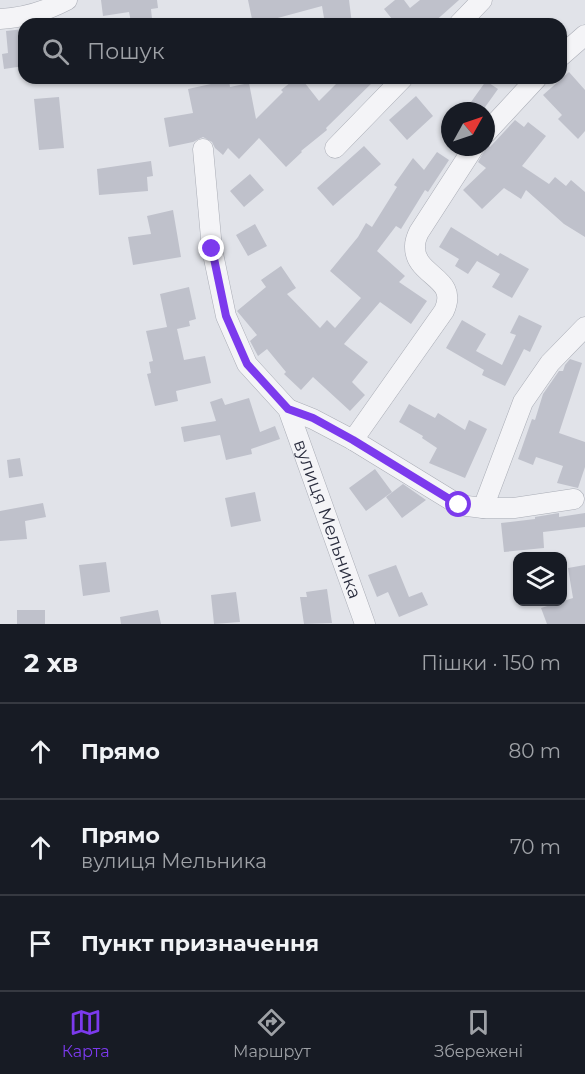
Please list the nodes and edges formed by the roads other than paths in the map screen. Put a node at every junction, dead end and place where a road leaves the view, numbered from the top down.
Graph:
1 (67, 0) edge
2 (482, 0) edge
3 (465, 18) edge
4 (0, 20) edge
5 (585, 35) edge
6 (567, 51) edge
7 (397, 84) edge
8 (531, 84) edge
9 (495, 123) edge
10 (335, 148) dead end
11 (203, 149) dead end
12 (468, 156) edge
13 (585, 327) edge
14 (288, 409) junction
15 (353, 440) junction
16 (574, 499) dead end
17 (483, 508) junction
18 (365, 624) edge

1 - 4 street
2 - 3 street
5 - 6 street
7 - 10 street
8 - 9 street
11 - 14 street, вулиця Мельника
12 - 15 street
13 - 17 street
14 - 15 street
14 - 18 street, вулиця Мельника
15 - 17 street
16 - 17 street

